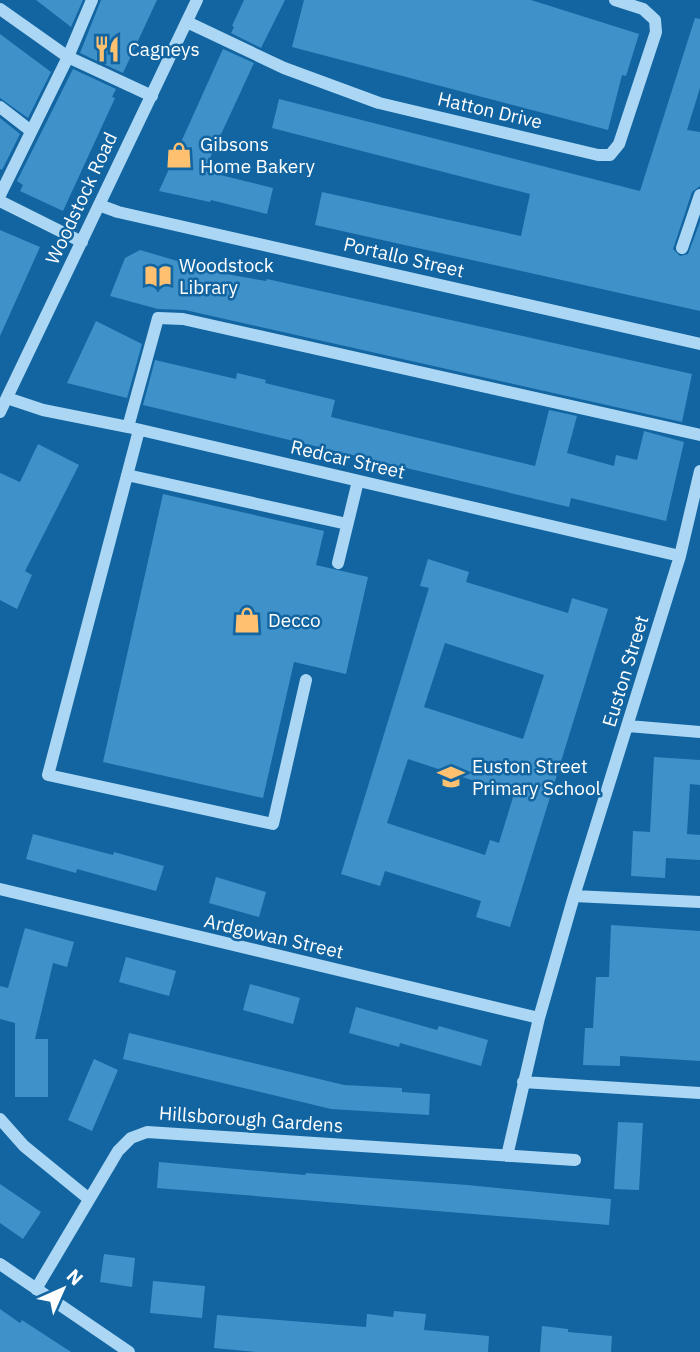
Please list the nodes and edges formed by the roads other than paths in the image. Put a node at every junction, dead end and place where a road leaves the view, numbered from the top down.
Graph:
1 (92, 0) edge
2 (197, 0) edge
3 (615, 0) edge
4 (0, 9) edge
5 (187, 22) junction
6 (68, 57) junction
7 (152, 96) junction
8 (0, 107) edge
9 (31, 131) junction
10 (0, 195) edge
11 (700, 195) edge
12 (0, 201) edge
13 (99, 205) junction
14 (82, 242) junction
15 (682, 248) dead end
16 (700, 344) edge
17 (6, 391) edge
18 (0, 412) edge
19 (133, 429) junction
20 (700, 435) edge
21 (127, 475) junction
22 (699, 476) edge
23 (358, 481) junction
24 (347, 524) junction
25 (680, 556) junction
26 (338, 563) dead end
27 (306, 680) dead end
28 (628, 726) junction
29 (700, 732) edge
30 (0, 889) edge
31 (574, 897) junction
32 (700, 902) edge
33 (539, 1018) junction
34 (523, 1082) junction
35 (700, 1093) edge
36 (0, 1119) edge
37 (507, 1156) junction
38 (575, 1160) dead end
39 (89, 1199) junction
40 (0, 1264) edge
41 (36, 1289) junction
42 (129, 1352) edge

1 - 6 street
2 - 5 street, Woodstock Road
3 - 5 street, Hatton Drive
4 - 6 street
5 - 7 street, Woodstock Road
6 - 7 street
6 - 9 street
7 - 13 street, Woodstock Road
8 - 9 street
9 - 10 street
11 - 15 street
12 - 14 street
13 - 14 street, Woodstock Road
13 - 16 street, Portallo Street
14 - 17 street, Woodstock Road
17 - 18 street, Woodstock Road
17 - 19 street, Redcar Street
19 - 20 street
19 - 21 street
19 - 23 street, Redcar Street
21 - 24 street
21 - 27 street
22 - 25 street, Euston Street
23 - 24 street
23 - 25 street, Redcar Street
24 - 26 street
25 - 28 street, Euston Street
28 - 29 street
28 - 31 street, Euston Street
30 - 33 street, Ardgowan Street
31 - 32 street
31 - 33 street, Euston Street
33 - 34 street, Euston Street
34 - 35 street
34 - 37 street
36 - 39 street
37 - 38 street, Hillsborough Gardens
37 - 39 street, Hillsborough Gardens
39 - 41 street, Hillsborough Gardens
40 - 41 street
41 - 42 street

